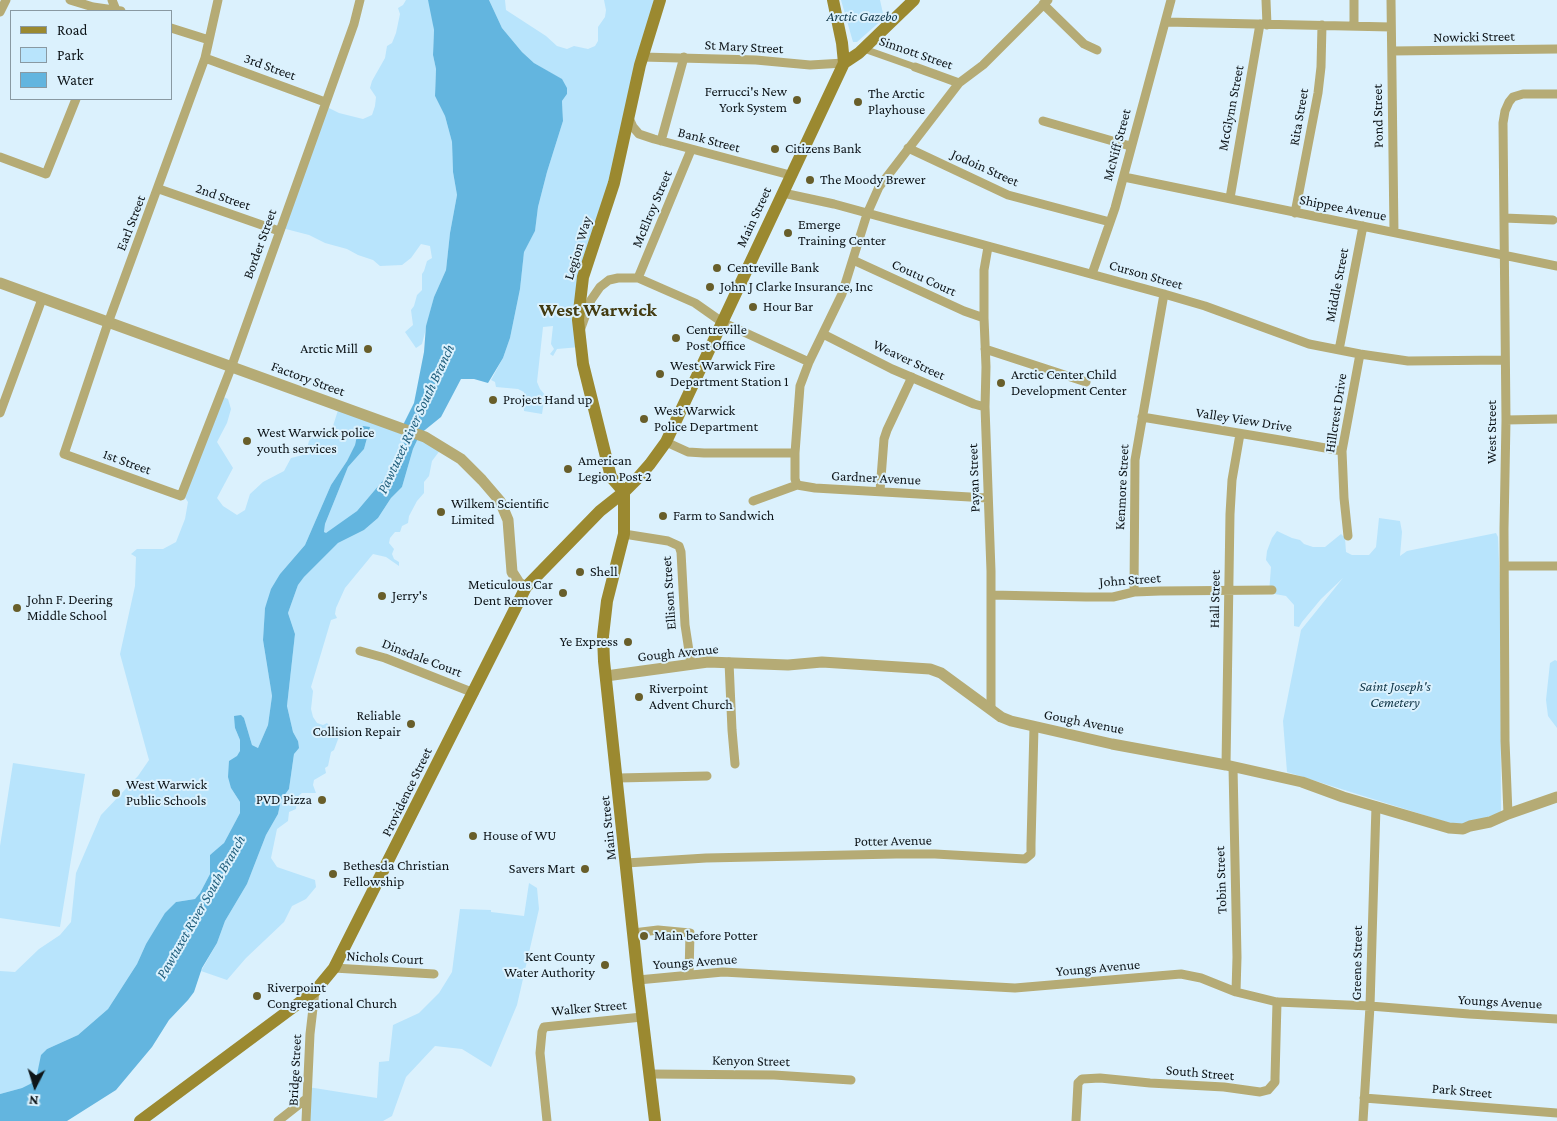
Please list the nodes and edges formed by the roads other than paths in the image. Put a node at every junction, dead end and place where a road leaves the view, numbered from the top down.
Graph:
1 (6, 0) edge
2 (70, 0) edge
3 (218, 0) edge
4 (360, 0) edge
5 (660, 0) edge
6 (833, 0) edge
7 (914, 0) edge
8 (1171, 0) edge
9 (1266, 0) edge
10 (1354, 0) edge
11 (1391, 0) edge
12 (1046, 2) edge
13 (104, 10) edge
14 (0, 12) edge
15 (1166, 22) junction
16 (1264, 24) junction
17 (1322, 25) junction
18 (1354, 26) junction
19 (1391, 27) junction
20 (172, 28) edge
21 (209, 40) junction
22 (864, 49) junction
23 (1557, 49) edge
24 (1096, 50) dead end
25 (1392, 51) junction
26 (642, 57) junction
27 (684, 57) junction
28 (205, 58) junction
29 (844, 63) junction
30 (915, 68) joint
31 (959, 82) junction
32 (1557, 94) edge
33 (76, 100) edge
34 (325, 102) junction
35 (629, 118) junction
36 (1043, 121) dead end
37 (661, 141) junction
38 (1130, 146) junction
39 (908, 148) junction
40 (691, 150) junction
41 (0, 157) edge
42 (790, 175) junction
43 (1124, 177) junction
44 (158, 189) junction
45 (782, 193) junction
46 (1230, 198) junction
47 (1295, 213) junction
48 (867, 214) junction
49 (1504, 218) junction
50 (1553, 220) dead end
51 (1110, 222) junction
52 (1363, 226) junction
53 (279, 231) junction
54 (1394, 232) junction
55 (988, 247) junction
56 (1504, 254) junction
57 (853, 260) junction
58 (1557, 266) edge
59 (1092, 274) junction
60 (638, 278) junction
61 (0, 283) edge
62 (1164, 294) junction
63 (42, 299) junction
64 (984, 318) junction
65 (722, 322) junction
66 (108, 323) junction
67 (580, 331) junction
68 (823, 334) junction
69 (985, 349) junction
70 (1339, 350) junction
71 (1360, 354) junction
72 (1505, 360) junction
73 (809, 362) junction
74 (231, 368) junction
75 (912, 377) junction
76 (1086, 382) dead end
77 (985, 407) junction
78 (0, 413) edge
79 (1142, 417) junction
80 (1557, 419) edge
81 (1506, 420) junction
82 (1240, 434) junction
83 (666, 442) junction
84 (1342, 451) junction
85 (794, 452) junction
86 (64, 454) joint
87 (797, 485) junction
88 (880, 491) junction
89 (624, 492) junction
90 (181, 496) joint
91 (987, 498) junction
92 (753, 501) dead end
93 (624, 534) junction
94 (1348, 536) dead end
95 (1505, 566) junction
96 (1557, 566) edge
97 (526, 586) junction
98 (1272, 590) dead end
99 (1228, 591) junction
100 (1134, 592) junction
101 (991, 594) junction
102 (360, 650) dead end
103 (728, 662) junction
104 (691, 664) junction
105 (606, 676) junction
106 (474, 693) junction
107 (991, 709) junction
108 (1034, 727) junction
109 (735, 764) dead end
110 (1229, 766) junction
111 (707, 776) dead end
112 (618, 778) junction
113 (1557, 797) edge
114 (1376, 806) junction
115 (1508, 814) junction
116 (626, 862) junction
117 (633, 933) junction
118 (334, 968) junction
119 (434, 974) dead end
120 (689, 976) junction
121 (638, 980) junction
122 (315, 991) junction
123 (1236, 992) junction
124 (1277, 1002) junction
125 (1370, 1006) junction
126 (642, 1017) junction
127 (1557, 1019) edge
128 (649, 1074) junction
129 (851, 1080) dead end
130 (1364, 1098) junction
131 (306, 1099) junction
132 (1557, 1113) edge
133 (140, 1121) edge
134 (278, 1121) edge
135 (306, 1121) edge
136 (547, 1121) edge
137 (655, 1121) edge
138 (1076, 1121) edge
139 (1363, 1121) edge

1 - 14 street
2 - 13 street
3 - 21 street, Earl Street
4 - 34 street, Border Street
5 - 26 main road, Legion Way
6 - 29 main road
7 - 22 main road
8 - 15 street, McNiff Street
9 - 16 street, McGlynn Street
10 - 18 street
11 - 19 street, Pond Street
12 - 24 street
12 - 31 street
15 - 16 street
15 - 38 street, McNiff Street
16 - 17 street
16 - 46 street, McGlynn Street
17 - 18 street
17 - 47 street, Rita Street
18 - 19 street
19 - 25 street, Pond Street
20 - 21 street
21 - 28 street, Earl Street
22 - 29 main road
22 - 30 street, Sinnott Street
23 - 25 street, Nowicki Street
25 - 54 street, Pond Street
26 - 27 street, St Mary Street
26 - 35 main road, Legion Way
27 - 29 street, St Mary Street
27 - 37 street
28 - 34 street, 3rd Street
28 - 44 street, Earl Street
29 - 42 main road, Main Street
30 - 31 street, Sinnott Street
31 - 39 street
32 - 49 street, West Street
33 - 41 street
34 - 53 street, Border Street
35 - 37 street, Bank Street
35 - 67 main road, Legion Way
36 - 38 street
37 - 40 street, Bank Street
38 - 43 street, McNiff Street
39 - 48 street
39 - 51 street, Jodoin Street
40 - 42 street, Bank Street
40 - 60 street, McElroy Street
42 - 45 main road, Main Street
43 - 46 street, Shippee Avenue
43 - 51 street, McNiff Street
44 - 53 street, 2nd Street
44 - 66 street, Earl Street
45 - 48 street, Curson Street
45 - 65 main road, Main Street
46 - 47 street, Shippee Avenue
47 - 52 street, Shippee Avenue
48 - 55 street, Curson Street
48 - 57 street
49 - 50 street
49 - 56 street, West Street
51 - 59 street, McNiff Street
52 - 54 street, Shippee Avenue
52 - 70 street, Middle Street
53 - 74 street, Border Street
54 - 56 street, Shippee Avenue
55 - 59 street, Curson Street
55 - 64 street, Payan Street
56 - 58 street, Shippee Avenue
56 - 72 street, West Street
57 - 64 street, Coutu Court
57 - 68 street
59 - 62 street, Curson Street
60 - 65 street
60 - 67 street
61 - 63 street, Factory Street
62 - 70 street, Curson Street
62 - 79 street, Kenmore Street
63 - 66 street, Factory Street
63 - 78 street
64 - 69 street, Payan Street
65 - 73 street
65 - 83 main road, Main Street
66 - 74 street, Factory Street
66 - 86 street, Earl Street
67 - 89 main road, Legion Way
68 - 73 street
68 - 75 street, Weaver Street
69 - 76 street
69 - 77 street, Payan Street
70 - 71 street, Curson Street
71 - 72 street, Curson Street
71 - 84 street, Hillcrest Drive
72 - 81 street, West Street
73 - 85 street
74 - 90 street, Border Street
74 - 97 street, Factory Street
75 - 77 street, Weaver Street
75 - 88 street
77 - 91 street, Payan Street
79 - 82 street, Valley View Drive
79 - 100 street, Kenmore Street
80 - 81 street
81 - 95 street, West Street
82 - 84 street, Valley View Drive
82 - 99 street, Hall Street
83 - 85 street
83 - 89 main road, Providence Street
84 - 94 street, Hillcrest Drive
85 - 87 street
86 - 90 street, 1st Street
87 - 88 street, Gardner Avenue
87 - 92 street
88 - 91 street, Gardner Avenue
89 - 93 main road
89 - 97 main road, Providence Street
91 - 101 street, Payan Street
93 - 104 street, Ellison Street
93 - 105 main road, Main Street
95 - 96 street
95 - 115 street, West Street
97 - 106 main road, Providence Street
98 - 99 street, John Street
99 - 100 street, John Street
99 - 110 street, Hall Street
100 - 101 street, John Street
101 - 107 street, Payan Street
102 - 106 street, Dinsdale Court
103 - 104 street, Gough Avenue
103 - 107 street, Gough Avenue
103 - 109 street
104 - 105 street, Gough Avenue
105 - 112 main road, Main Street
106 - 118 main road, Providence Street
107 - 108 street, Gough Avenue
108 - 110 street, Gough Avenue
108 - 116 street, Potter Avenue
110 - 114 street, Gough Avenue
110 - 123 street, Tobin Street
111 - 112 street
112 - 116 main road, Main Street
113 - 115 street, Gough Avenue
114 - 115 street, Gough Avenue
114 - 125 street, Greene Street
116 - 117 main road, Main Street
117 - 120 street
117 - 121 main road, Main Street
118 - 119 street, Nichols Court
118 - 122 main road, Providence Street
120 - 121 street, Youngs Avenue
120 - 123 street, Youngs Avenue
121 - 126 main road, Main Street
122 - 131 street, Bridge Street
122 - 133 main road, Providence Street
123 - 124 street, Youngs Avenue
124 - 125 street, Youngs Avenue
124 - 138 street, South Street
125 - 127 street, Youngs Avenue
125 - 130 street, Greene Street
126 - 128 main road, Main Street
126 - 136 street, Walker Street
128 - 129 street, Kenyon Street
128 - 137 main road, Main Street
130 - 132 street, Park Street
130 - 139 street, Greene Street
131 - 134 street
131 - 135 street, Bridge Street

